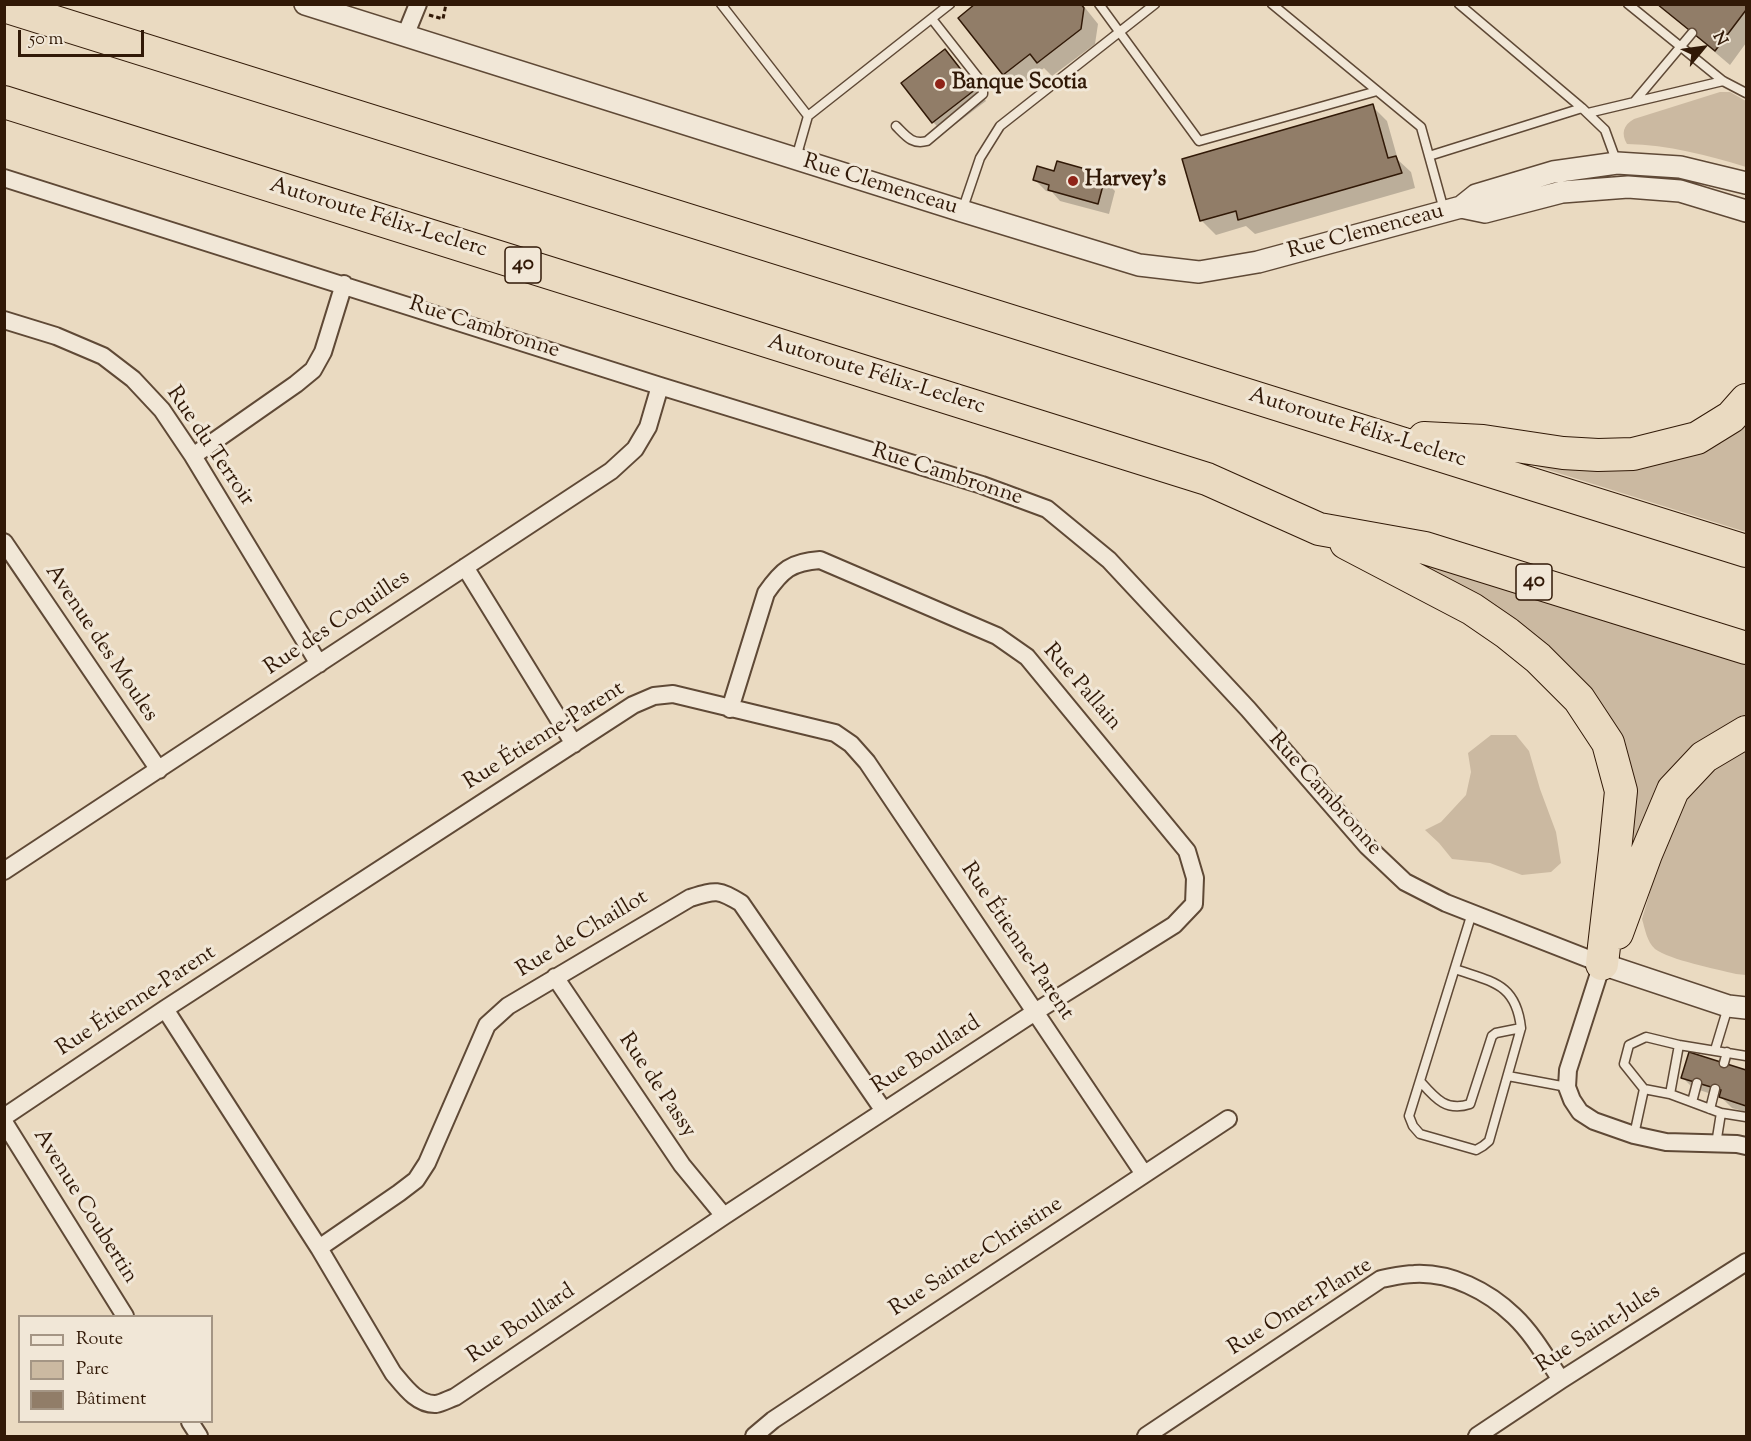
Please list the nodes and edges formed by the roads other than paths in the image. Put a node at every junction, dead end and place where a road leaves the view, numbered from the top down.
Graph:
1 (305, 4) edge
2 (721, 4) edge
3 (950, 4) edge
4 (1099, 4) edge
5 (1155, 4) edge
6 (1272, 4) edge
7 (1459, 4) edge
8 (1628, 4) edge
9 (4, 6) edge
10 (417, 7) edge
11 (932, 19) junction
12 (1120, 32) junction
13 (1692, 33) dead end
14 (405, 36) junction
15 (1680, 46) junction
16 (1723, 81) junction
17 (1377, 91) junction
18 (1746, 93) edge
19 (4, 102) edge
20 (1633, 102) junction
21 (1585, 111) junction
22 (808, 116) junction
23 (896, 126) dead end
24 (1429, 156) junction
25 (795, 159) junction
26 (1617, 163) junction
27 (4, 178) edge
28 (1746, 183) edge
29 (1453, 209) junction
30 (962, 211) junction
31 (1746, 211) edge
32 (344, 284) junction
33 (4, 320) edge
34 (660, 386) junction
35 (1746, 400) edge
36 (1381, 436) junction
37 (193, 456) junction
38 (1319, 529) junction
39 (4, 543) edge
40 (1746, 551) edge
41 (465, 567) junction
42 (1746, 648) edge
43 (319, 664) junction
44 (730, 709) junction
45 (1746, 732) edge
46 (574, 744) junction
47 (159, 770) junction
48 (4, 871) edge
49 (1472, 913) junction
50 (1602, 963) junction
51 (1455, 969) junction
52 (555, 977) junction
53 (1737, 1007) edge
54 (165, 1009) junction
55 (1035, 1012) junction
56 (1521, 1028) junction
57 (1679, 1045) junction
58 (1708, 1052) junction
59 (1727, 1052) junction
60 (1746, 1056) edge
61 (1724, 1063) dead end
62 (1508, 1076) junction
63 (1420, 1081) junction
64 (1697, 1083) dead end
65 (1567, 1087) junction
66 (1644, 1089) junction
67 (1715, 1089) dead end
68 (1670, 1094) junction
69 (1692, 1102) junction
70 (1710, 1109) junction
71 (884, 1111) junction
72 (1721, 1113) junction
73 (4, 1117) edge
74 (1746, 1117) edge
75 (1228, 1119) dead end
76 (4, 1122) edge
77 (1634, 1134) junction
78 (1716, 1144) junction
79 (1746, 1146) edge
80 (1144, 1174) junction
81 (724, 1216) junction
82 (319, 1248) junction
83 (1746, 1262) edge
84 (124, 1315) edge
85 (1561, 1380) junction
86 (191, 1423) edge
87 (199, 1437) edge
88 (754, 1437) edge
89 (1146, 1437) edge
90 (1477, 1437) edge

1 - 14 street, Rue Clemenceau
2 - 22 lane
3 - 11 lane
4 - 12 lane
5 - 12 lane
6 - 17 lane
7 - 21 lane
8 - 15 lane
9 - 36 highway, Autoroute Félix-Leclerc
10 - 14 street
11 - 22 lane
11 - 23 lane
12 - 17 lane
12 - 30 lane
13 - 15 lane
14 - 25 street, Rue Clemenceau
15 - 16 lane
15 - 20 lane
16 - 18 lane
16 - 20 lane
17 - 24 lane
19 - 38 highway, Autoroute Félix-Leclerc / 40
20 - 21 lane
21 - 24 lane
21 - 26 lane
22 - 25 lane
24 - 29 lane
25 - 30 street, Rue Clemenceau
26 - 28 street, Rue Clemenceau
26 - 29 street, Rue Clemenceau
27 - 32 street, Rue Cambronne
29 - 30 street, Rue Clemenceau
29 - 31 street, Rue Clemenceau
32 - 34 street, Rue Cambronne
32 - 37 street
33 - 37 street, Rue du Terroir
34 - 41 street, Rue des Coquilles
34 - 49 street, Rue Cambronne
35 - 36 highway
36 - 40 highway, Autoroute Félix-Leclerc
37 - 43 street, Rue du Terroir
38 - 42 highway, Autoroute Félix-Leclerc / 40
38 - 50 highway
39 - 47 street, Avenue des Moules
41 - 43 street, Rue des Coquilles
41 - 46 street
43 - 47 street, Rue des Coquilles
44 - 46 street, Rue Étienne-Parent
44 - 55 street, Rue Étienne-Parent
44 - 55 street, Rue Pallain
45 - 50 highway
46 - 54 street, Rue Étienne-Parent
47 - 48 street, Rue des Coquilles
49 - 50 street, Rue Cambronne
49 - 51 lane
50 - 53 street, Rue Cambronne
50 - 65 street
51 - 56 lane
51 - 63 lane
52 - 71 street, Rue de Chaillot
52 - 81 street, Rue de Passy
52 - 82 street, Rue de Chaillot
53 - 58 lane
54 - 73 street, Rue Étienne-Parent
54 - 82 street, Rue Boullard
55 - 71 street, Rue Boullard
55 - 80 street, Rue Étienne-Parent
56 - 62 lane
56 - 63 lane
57 - 58 lane
57 - 66 lane
57 - 68 lane
58 - 59 lane
59 - 60 lane
59 - 61 lane
62 - 63 lane
62 - 65 lane
64 - 69 lane
65 - 77 street
66 - 68 lane
66 - 77 lane
67 - 70 lane
68 - 69 lane
69 - 70 lane
70 - 72 lane
71 - 81 street, Rue Boullard
72 - 74 lane
72 - 78 lane
75 - 80 street, Rue Sainte-Christine
76 - 84 street, Avenue Coubertin
77 - 78 street
78 - 79 street
80 - 88 street, Rue Sainte-Christine
81 - 82 street, Rue Boullard
83 - 85 street, Rue Saint-Jules
85 - 89 street, Rue Omer-Plante
85 - 90 street, Rue Saint-Jules
86 - 87 street

